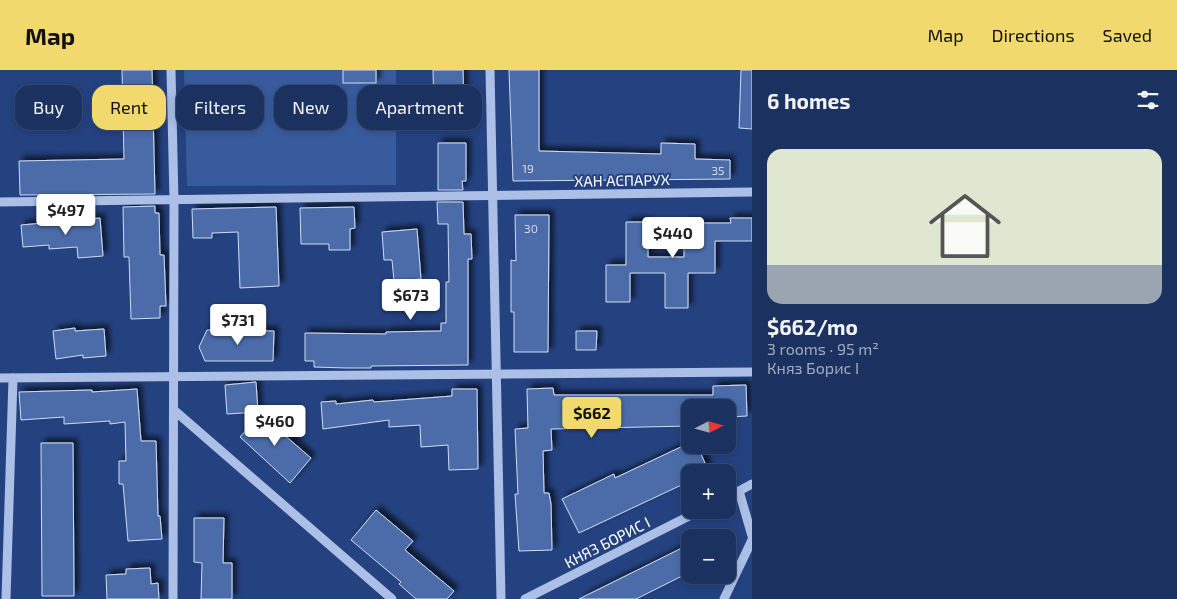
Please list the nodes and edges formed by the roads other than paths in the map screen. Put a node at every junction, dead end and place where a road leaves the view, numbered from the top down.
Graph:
1 (171, 70) edge
2 (490, 70) edge
3 (752, 192) edge
4 (493, 195) junction
5 (174, 200) junction
6 (0, 202) edge
7 (752, 372) edge
8 (496, 375) junction
9 (174, 376) junction
10 (0, 378) edge
11 (13, 378) junction
12 (175, 411) junction
13 (752, 484) edge
14 (739, 491) junction
15 (736, 492) edge
16 (683, 519) edge
17 (752, 538) edge
18 (6, 599) edge
19 (173, 599) edge
20 (392, 599) edge
21 (500, 599) edge
22 (525, 599) edge
23 (724, 599) edge

1 - 5 street
2 - 4 street
3 - 4 street, ХАН АСПАРУХ
4 - 5 street, ХАН АСПАРУХ
4 - 8 street
5 - 6 street, ХАН АСПАРУХ
5 - 9 street
7 - 8 street
8 - 9 street
8 - 21 street
9 - 11 street
9 - 12 street
10 - 11 street
11 - 18 street
12 - 19 street
12 - 20 street
13 - 14 street
14 - 15 street
14 - 17 street
16 - 22 street, КНЯЗ БОРИС I
17 - 23 street

